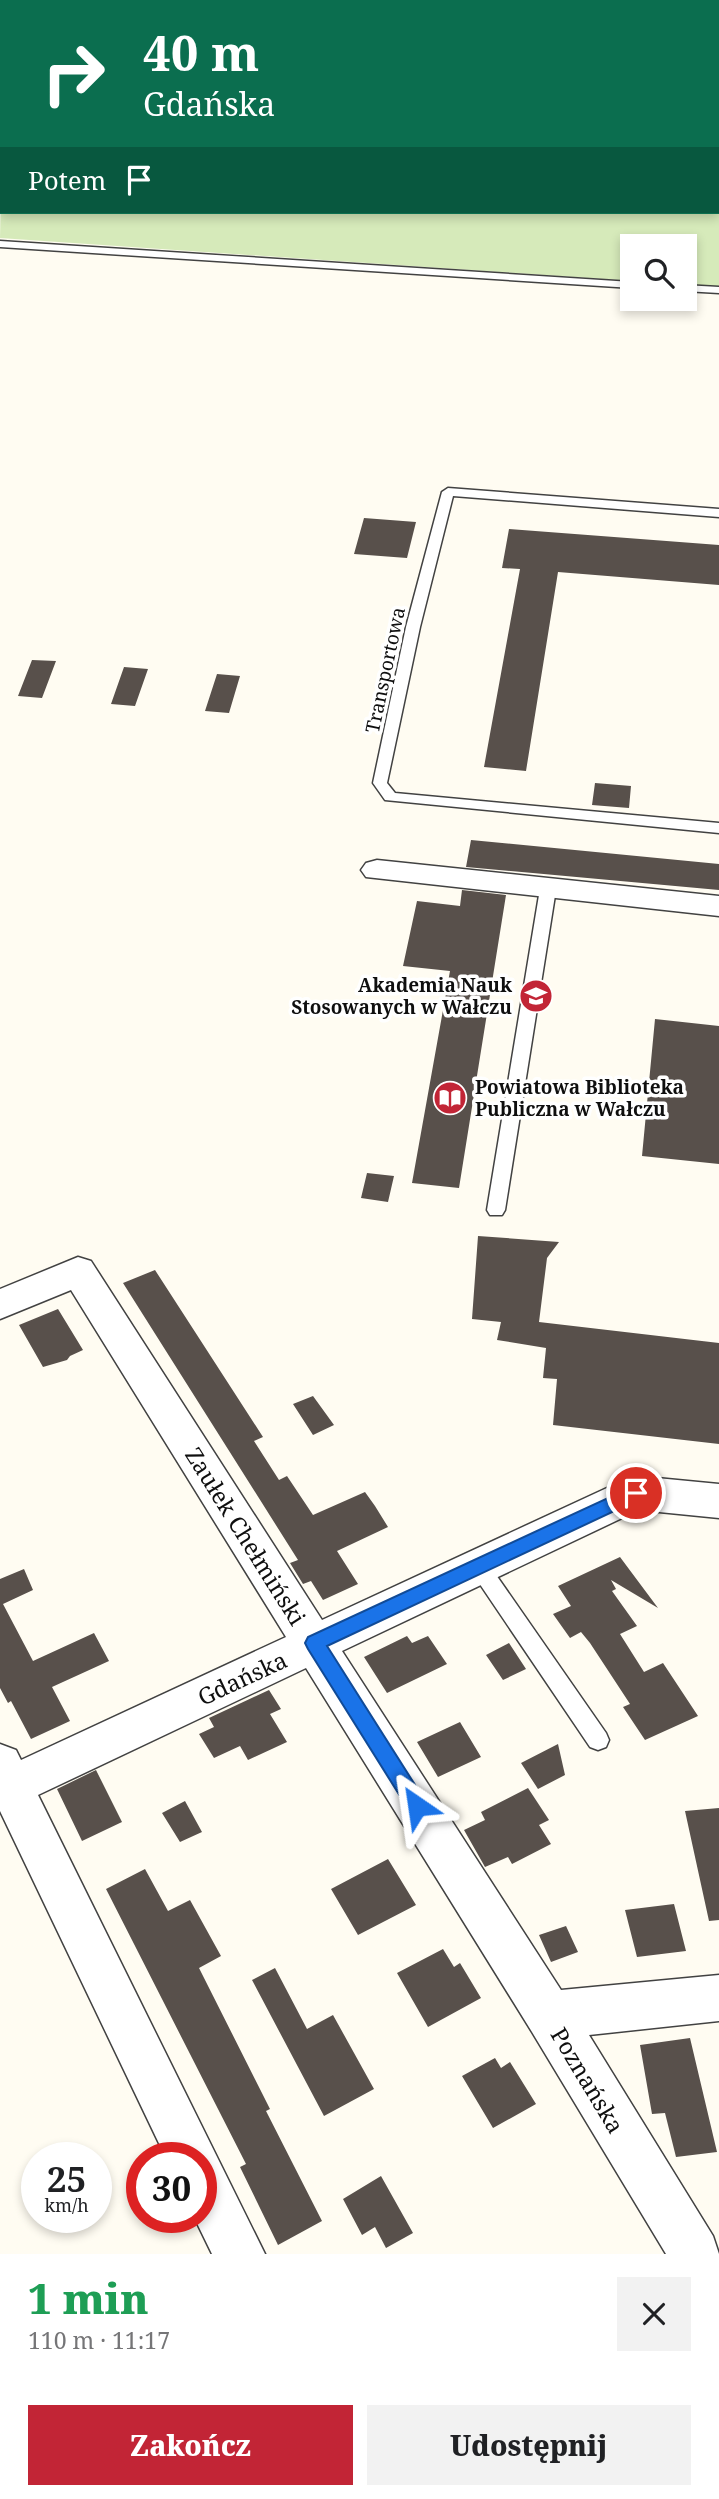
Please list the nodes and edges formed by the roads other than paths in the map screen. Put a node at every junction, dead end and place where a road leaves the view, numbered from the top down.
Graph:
1 (0, 244) edge
2 (620, 284) edge
3 (697, 289) edge
4 (719, 290) edge
5 (719, 513) edge
6 (719, 828) edge
7 (377, 870) dead end
8 (548, 889) junction
9 (719, 906) edge
10 (496, 1210) dead end
11 (0, 1305) edge
12 (719, 1501) edge
13 (478, 1565) junction
14 (314, 1643) junction
15 (598, 1740) dead end
16 (4, 1780) edge
17 (719, 1998) edge
18 (549, 2015) junction
19 (184, 2142) edge
20 (217, 2209) edge
21 (239, 2254) edge
22 (695, 2254) edge

1 - 2 lane
3 - 4 lane
5 - 6 lane, Transportowa
7 - 8 street
8 - 9 street
8 - 10 lane
11 - 14 street, Zaułek Chełmiński
12 - 13 street, Gdańska
13 - 14 street, Gdańska
13 - 15 lane
14 - 16 street, Gdańska
14 - 18 street, Zaułek Chełmiński
16 - 19 street
17 - 18 street, Poznańska
18 - 22 street, Poznańska
20 - 21 street

